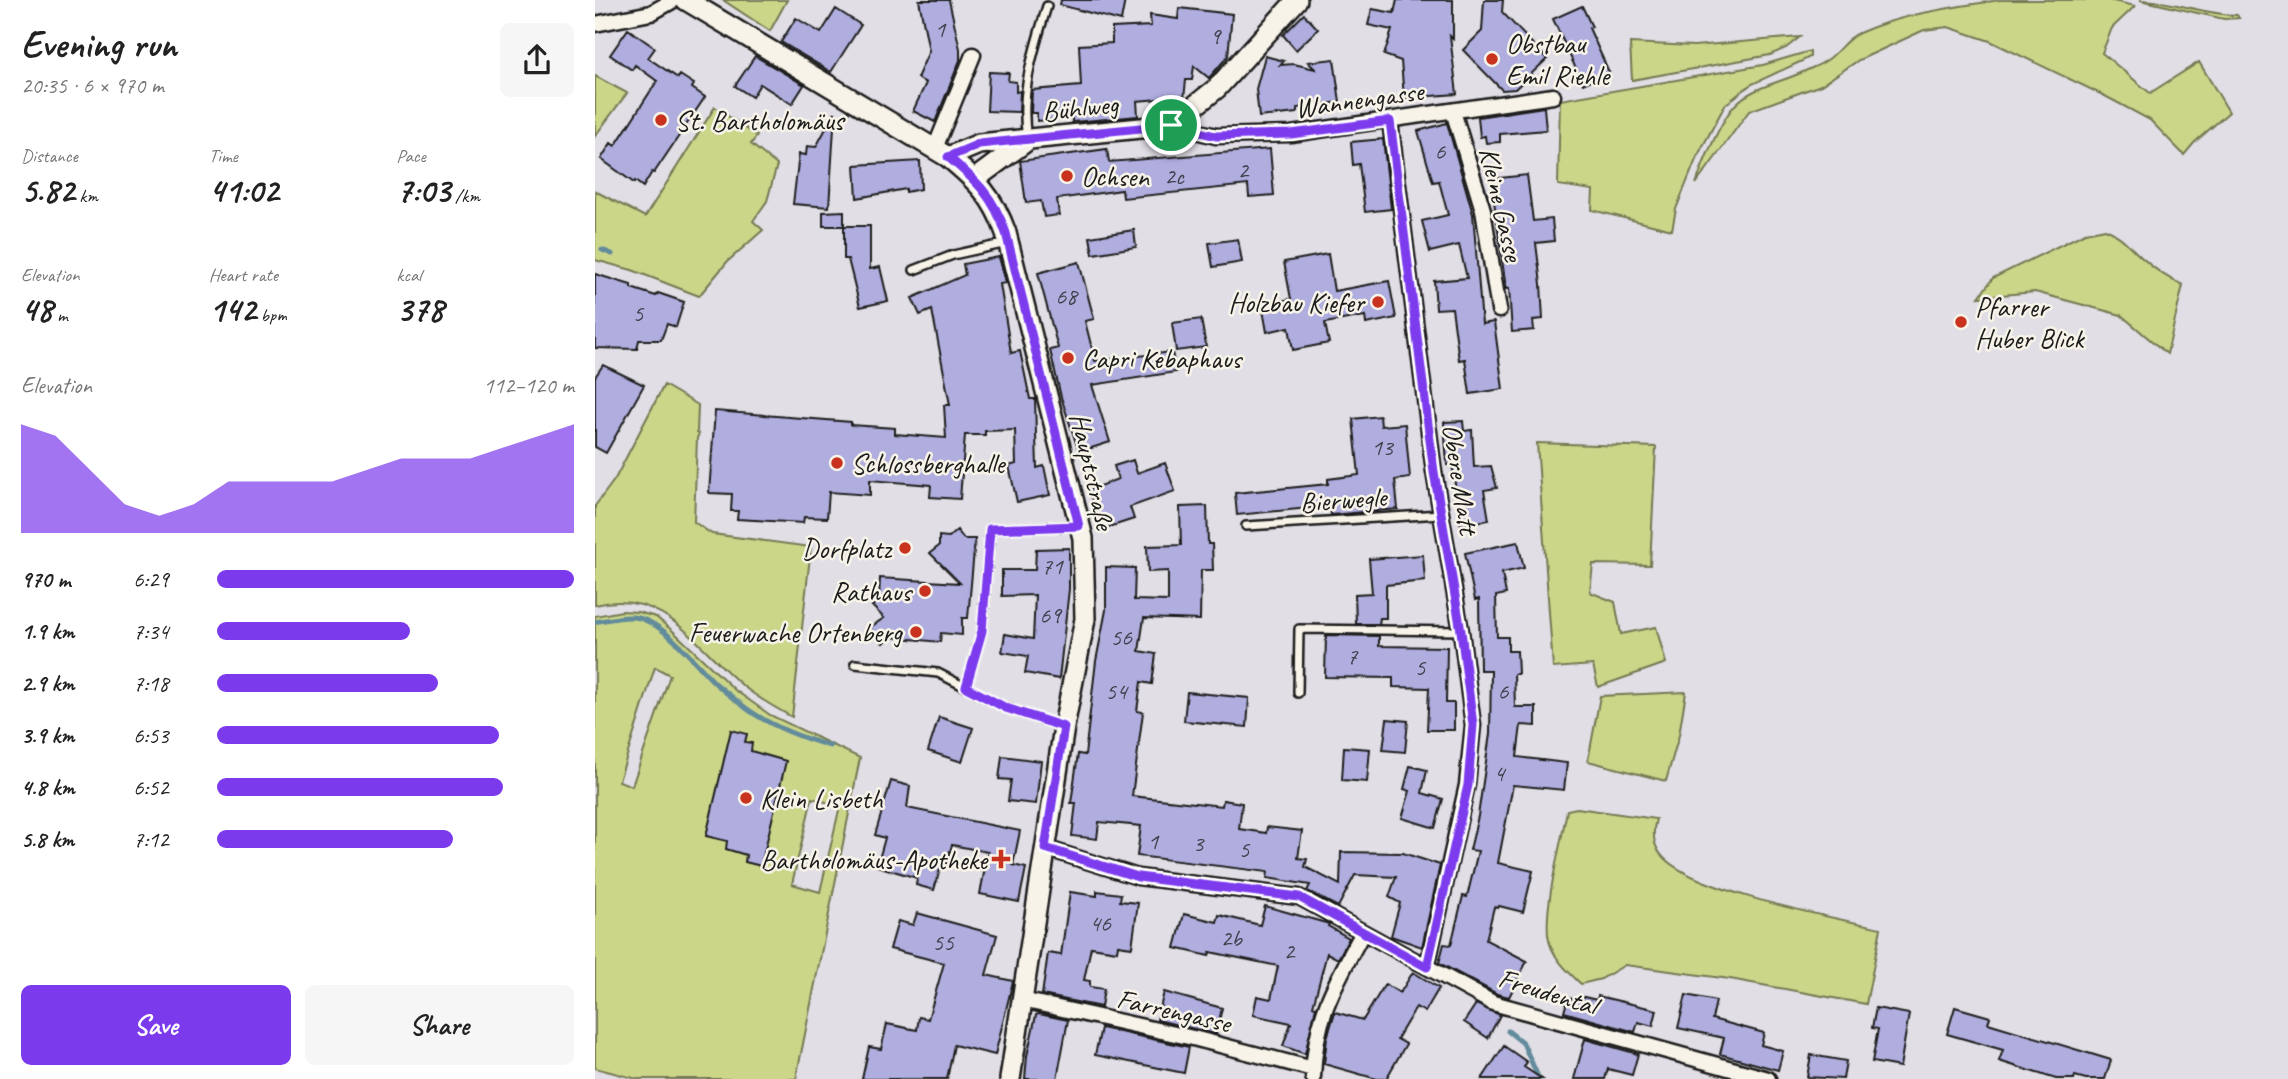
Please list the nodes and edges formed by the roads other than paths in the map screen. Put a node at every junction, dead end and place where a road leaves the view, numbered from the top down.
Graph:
1 (674, 0) edge
2 (686, 0) edge
3 (1297, 0) edge
4 (1047, 6) dead end
5 (595, 24) edge
6 (973, 55) dead end
7 (1553, 96) dead end
8 (1453, 110) junction
9 (1390, 121) junction
10 (1171, 125) junction
11 (1027, 141) junction
12 (942, 152) junction
13 (975, 179) junction
14 (1008, 242) junction
15 (913, 270) dead end
16 (1499, 310) dead end
17 (1442, 514) junction
18 (1079, 526) junction
19 (1246, 526) dead end
20 (1461, 631) junction
21 (855, 664) dead end
22 (966, 687) junction
23 (1298, 693) dead end
24 (1064, 727) junction
25 (1045, 848) junction
26 (1363, 932) junction
27 (1427, 967) junction
28 (1022, 1000) junction
29 (1313, 1074) edge
30 (1010, 1079) edge
31 (1768, 1079) edge

1 - 5 street
2 - 12 street, Hauptstraße
3 - 10 street
4 - 11 lane
6 - 12 street
7 - 8 street, Wannengasse
8 - 9 street, Wannengasse
8 - 16 street, Kleine Gasse
9 - 10 street, Wannengasse
9 - 17 street, Obere Matt
10 - 11 street, Bühlweg
11 - 12 street, Bühlweg
11 - 13 street, Bühlweg
12 - 13 street, Hauptstraße
13 - 14 street, Hauptstraße
14 - 15 lane
14 - 18 street, Hauptstraße
17 - 19 lane, Bierwegle
17 - 20 street, Obere Matt
18 - 22 lane
18 - 24 street, Hauptstraße
20 - 23 lane
20 - 27 street, Obere Matt
21 - 22 lane
22 - 24 lane
24 - 25 street, Hauptstraße
25 - 26 street, Freudental
25 - 28 street, Hauptstraße
26 - 27 street, Freudental
26 - 29 street, Farrengasse
27 - 31 street, Freudental
28 - 29 street, Farrengasse
28 - 30 street, Hauptstraße

